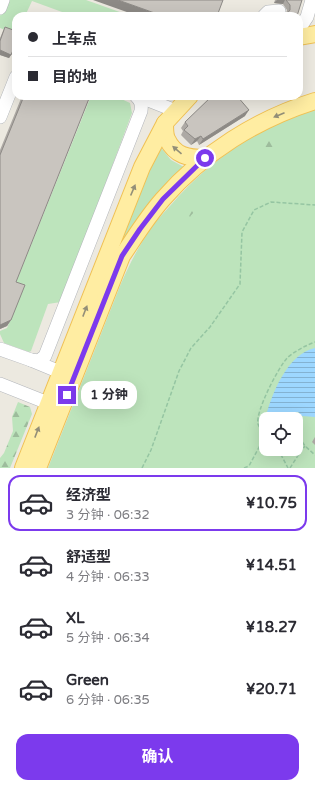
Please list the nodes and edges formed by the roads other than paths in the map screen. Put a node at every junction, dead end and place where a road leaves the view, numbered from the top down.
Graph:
1 (3, 0) edge
2 (269, 0) edge
3 (312, 0) edge
4 (0, 8) edge
5 (279, 11) dead end
6 (264, 12) edge
7 (268, 12) edge
8 (303, 24) edge
9 (315, 34) edge
10 (303, 36) edge
11 (12, 87) edge
12 (140, 100) edge
13 (147, 100) edge
14 (186, 100) edge
15 (315, 101) edge
16 (176, 111) junction
17 (0, 117) edge
18 (165, 124) junction
19 (205, 158) junction
20 (0, 349) edge
21 (31, 360) junction
22 (60, 372) junction
23 (0, 384) edge
24 (48, 403) junction
25 (23, 468) edge
26 (38, 468) edge

1 - 4 street
2 - 6 street
3 - 8 street
5 - 7 street
9 - 10 main road
11 - 17 street
12 - 21 street
13 - 16 street
14 - 16 main road
15 -> 19 main road
16 - 18 main road
19 -> 18 main road
22 -> 18 main road
19 - 26 main road
20 - 21 street
21 - 22 street
22 - 24 main road
23 - 24 street
25 -> 24 main road

